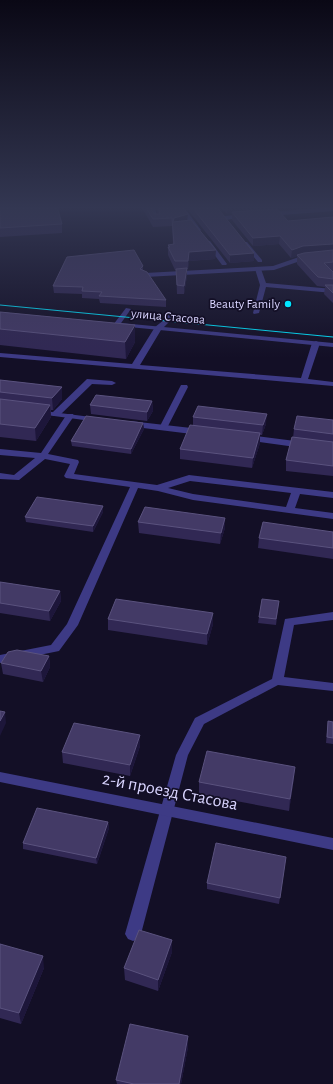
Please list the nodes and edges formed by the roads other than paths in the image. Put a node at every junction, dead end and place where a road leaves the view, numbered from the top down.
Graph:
1 (218, 257) edge
2 (256, 257) edge
3 (317, 257) edge
4 (260, 261) dead end
5 (224, 264) dead end
6 (258, 268) junction
7 (145, 275) edge
8 (263, 285) junction
9 (333, 291) edge
10 (128, 309) dead end
11 (256, 313) dead end
12 (170, 315) dead end
13 (158, 329) junction
14 (316, 343) junction
15 (333, 345) edge
16 (0, 355) edge
17 (136, 366) junction
18 (304, 381) junction
19 (112, 383) dead end
20 (333, 384) edge
21 (184, 387) dead end
22 (28, 411) edge
23 (56, 414) junction
24 (70, 416) junction
25 (109, 421) edge
26 (124, 423) edge
27 (163, 428) junction
28 (207, 433) edge
29 (237, 437) edge
30 (311, 446) edge
31 (0, 452) edge
32 (43, 456) junction
33 (0, 476) edge
34 (135, 485) junction
35 (158, 488) junction
36 (296, 491) junction
37 (333, 496) edge
38 (290, 510) junction
39 (333, 516) edge
40 (333, 616) edge
41 (0, 659) edge
42 (277, 681) junction
43 (333, 687) edge
44 (0, 777) edge
45 (166, 810) junction
46 (333, 844) edge
47 (133, 934) dead end

1 - 5 street
2 - 4 street
3 - 6 street
6 - 7 street
6 - 8 street
8 - 9 street
8 - 11 street
10 - 13 street, улица Стасова
12 - 13 street
13 - 14 street, улица Стасова
13 - 17 street
14 - 15 street, улица Стасова
14 - 18 street
16 - 17 street
17 - 18 street
18 - 20 street
19 - 23 street
21 - 27 street
22 - 23 street
23 - 24 street
24 - 25 street
24 - 32 street
26 - 27 street
27 - 28 street
29 - 30 street
31 - 32 street
32 - 33 street
32 - 34 street
34 - 35 street
34 - 41 street
35 - 36 street
35 - 38 street
36 - 37 street
36 - 38 street
38 - 39 street
40 - 42 street
42 - 43 street
42 - 45 street
44 - 45 street, 2-й проезд Стасова
45 - 46 street, 2-й проезд Стасова
45 - 47 street

